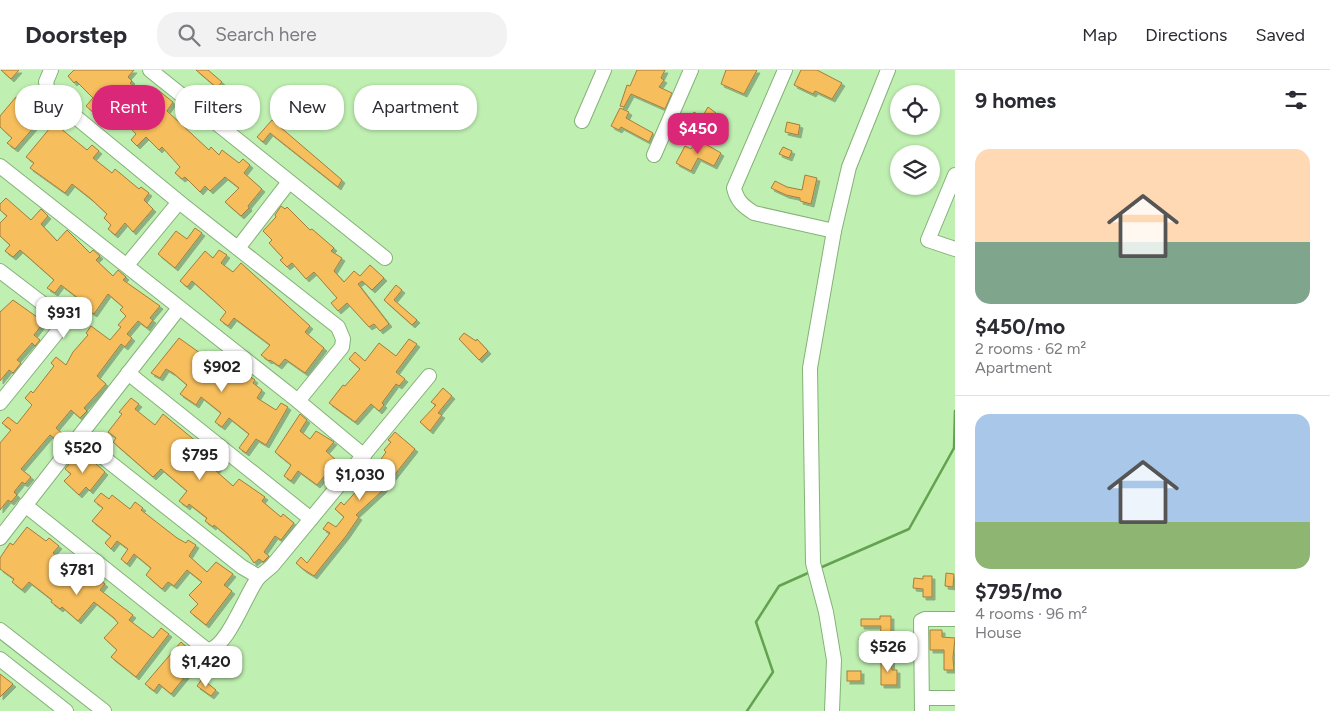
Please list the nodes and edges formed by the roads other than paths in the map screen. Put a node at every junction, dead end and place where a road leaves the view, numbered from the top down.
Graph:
1 (51, 70) edge
2 (150, 70) edge
3 (604, 70) edge
4 (691, 70) edge
5 (785, 70) edge
6 (888, 70) edge
7 (582, 122) dead end
8 (654, 155) dead end
9 (0, 166) edge
10 (955, 175) edge
11 (290, 182) junction
12 (179, 202) junction
13 (834, 231) junction
14 (238, 248) junction
15 (955, 249) edge
16 (385, 258) dead end
17 (127, 265) junction
18 (0, 271) edge
19 (179, 308) junction
20 (128, 373) junction
21 (429, 376) dead end
22 (298, 401) junction
23 (0, 403) edge
24 (78, 438) junction
25 (364, 456) junction
26 (25, 505) junction
27 (311, 519) junction
28 (0, 538) edge
29 (259, 577) junction
30 (955, 619) edge
31 (0, 630) edge
32 (0, 658) edge
33 (955, 698) edge
34 (922, 704) edge
35 (66, 711) edge
36 (104, 711) edge
37 (832, 711) edge

1 - 12 street
2 - 11 street
3 - 7 street
4 - 8 street
5 - 13 street
6 - 13 street
9 - 17 street
10 - 15 street
11 - 14 street
11 - 16 street
12 - 14 street
12 - 17 street
13 - 37 street
14 - 22 street
17 - 19 street
18 - 23 street
19 - 20 street
19 - 22 street
20 - 24 street
20 - 27 street
21 - 25 street
22 - 25 street
24 - 26 street
24 - 29 street
25 - 27 street
26 - 28 street
26 - 29 street
27 - 29 street
30 - 34 street
31 - 36 street
32 - 35 street
33 - 34 street

